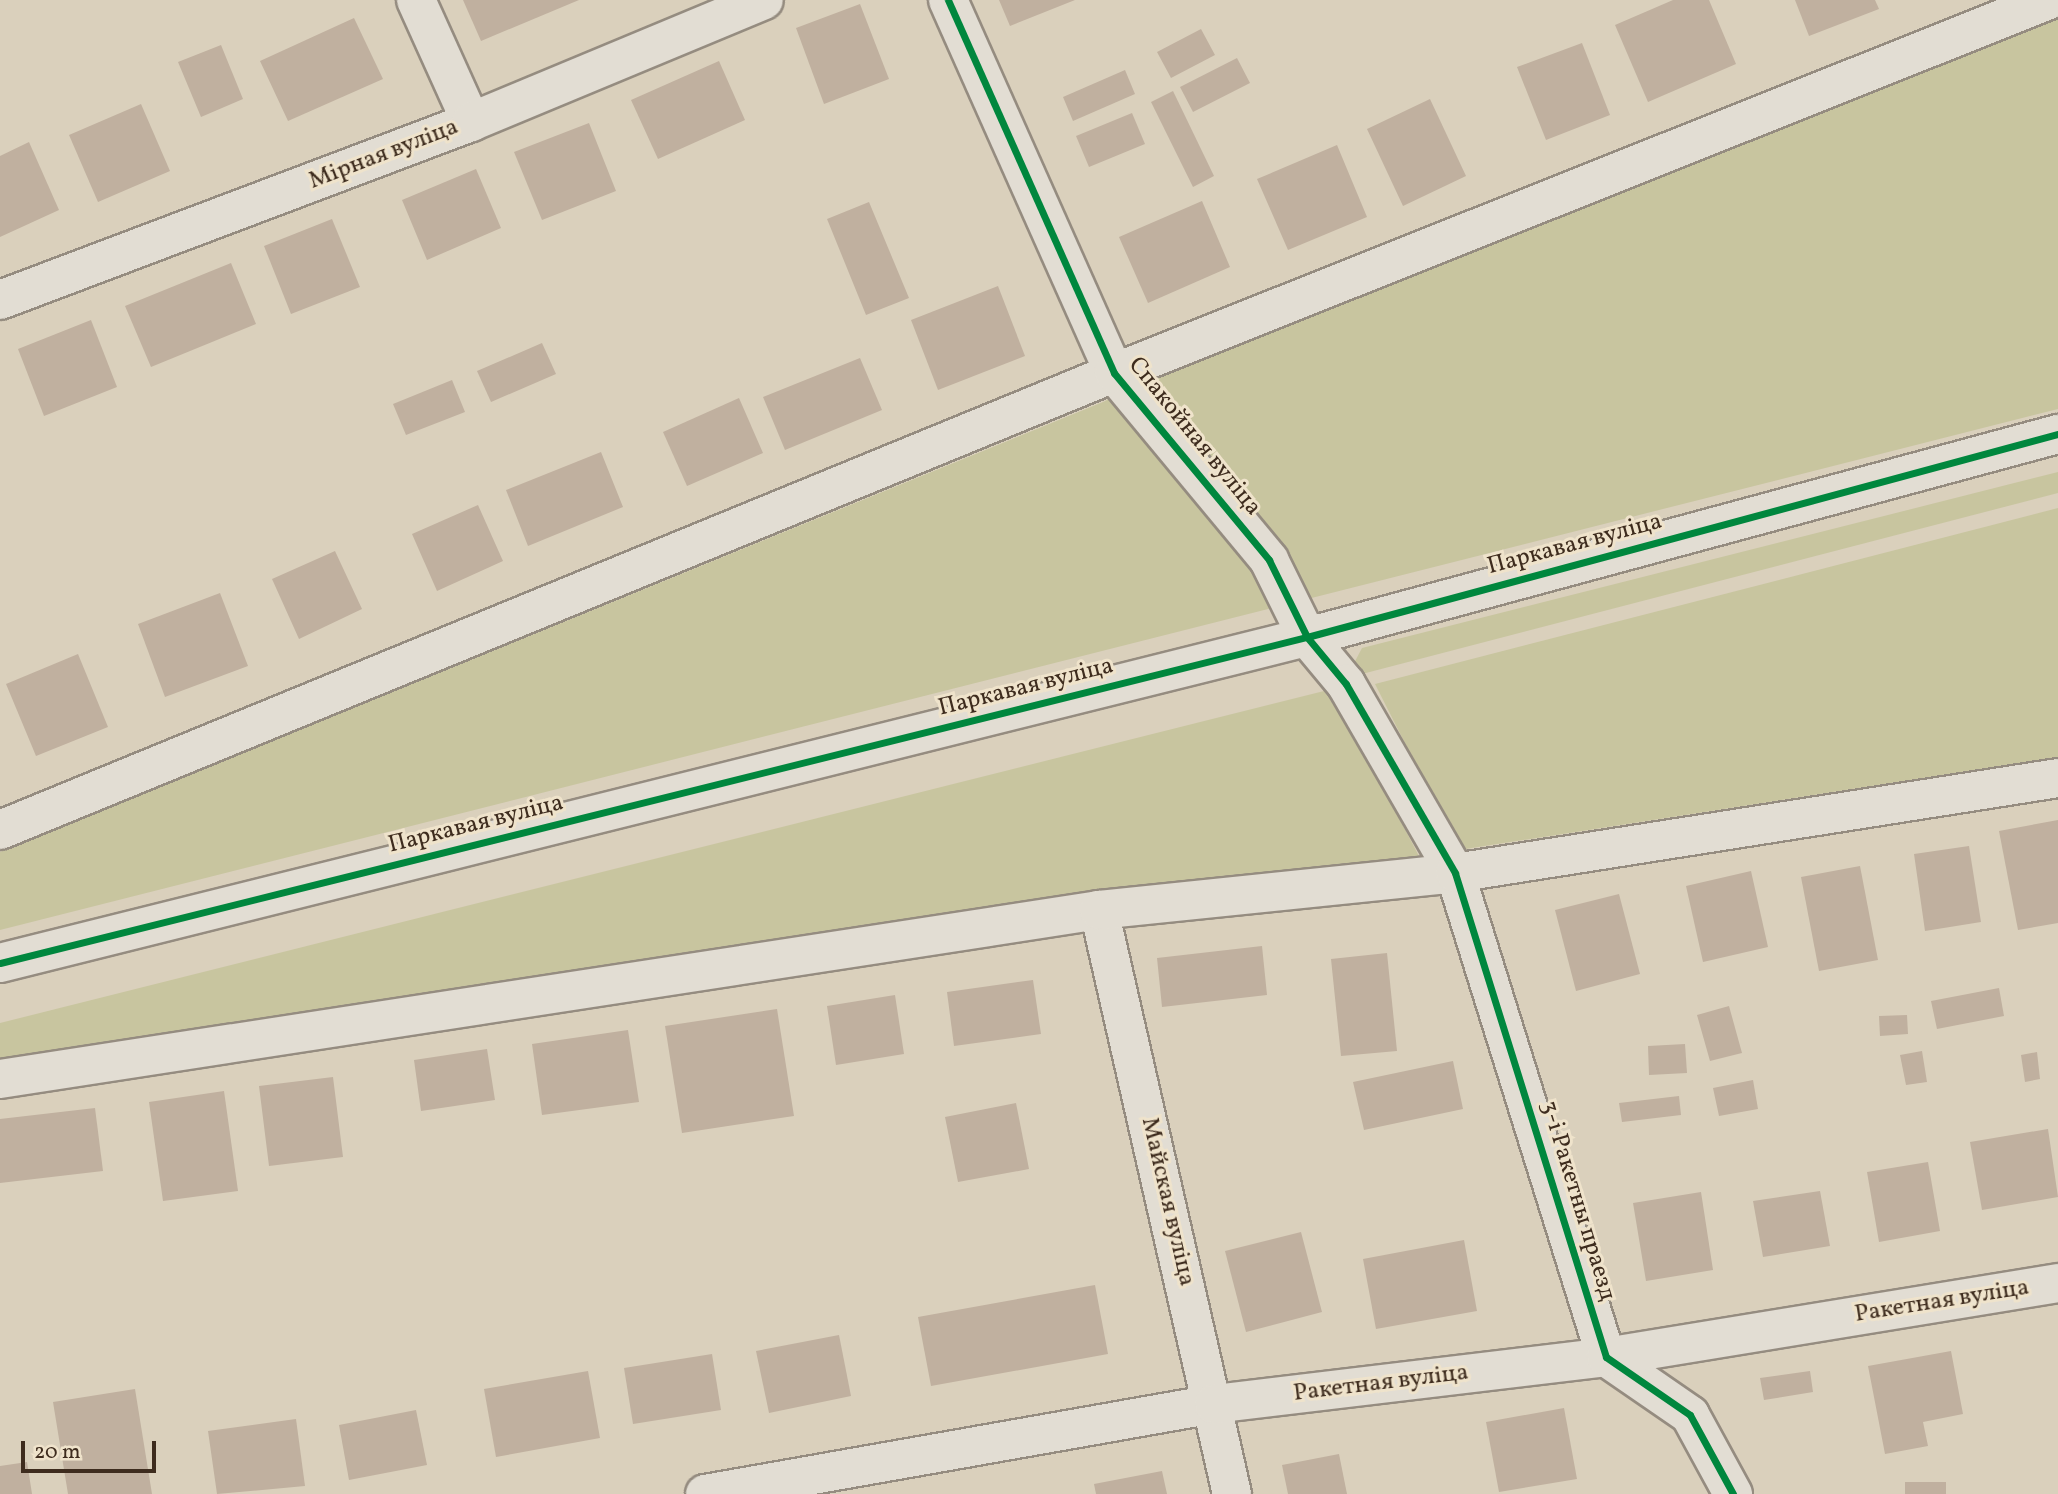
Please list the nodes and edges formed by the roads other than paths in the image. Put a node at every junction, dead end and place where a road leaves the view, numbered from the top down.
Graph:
1 (416, 0) edge
2 (764, 0) edge
3 (948, 0) edge
4 (2049, 0) edge
5 (471, 122) junction
6 (0, 300) edge
7 (1114, 373) junction
8 (2058, 434) edge
9 (1307, 637) junction
10 (2058, 778) edge
11 (0, 830) edge
12 (1455, 873) junction
13 (1099, 910) junction
14 (0, 963) edge
15 (0, 1079) edge
16 (2058, 1283) edge
17 (1606, 1357) junction
18 (1214, 1404) junction
19 (705, 1494) edge
20 (1232, 1494) edge
21 (1733, 1494) edge

1 - 5 street
2 - 5 street, Мірная вуліца
3 - 7 street, Спакойная вуліца
4 - 7 street
5 - 6 street, Мірная вуліца
7 - 9 street, Спакойная вуліца
7 - 11 street
8 - 9 street, Паркавая вуліца
9 - 12 street, Спакойная вуліца
9 - 14 street, Паркавая вуліца
10 - 12 street
12 - 13 street
12 - 17 street, 3-і Ракетны праезд
13 - 15 street
13 - 18 street, Майская вуліца
16 - 17 street, Ракетная вуліца
17 - 18 street, Ракетная вуліца
17 - 21 street
18 - 19 street, Ракетная вуліца
18 - 20 street, Майская вуліца

